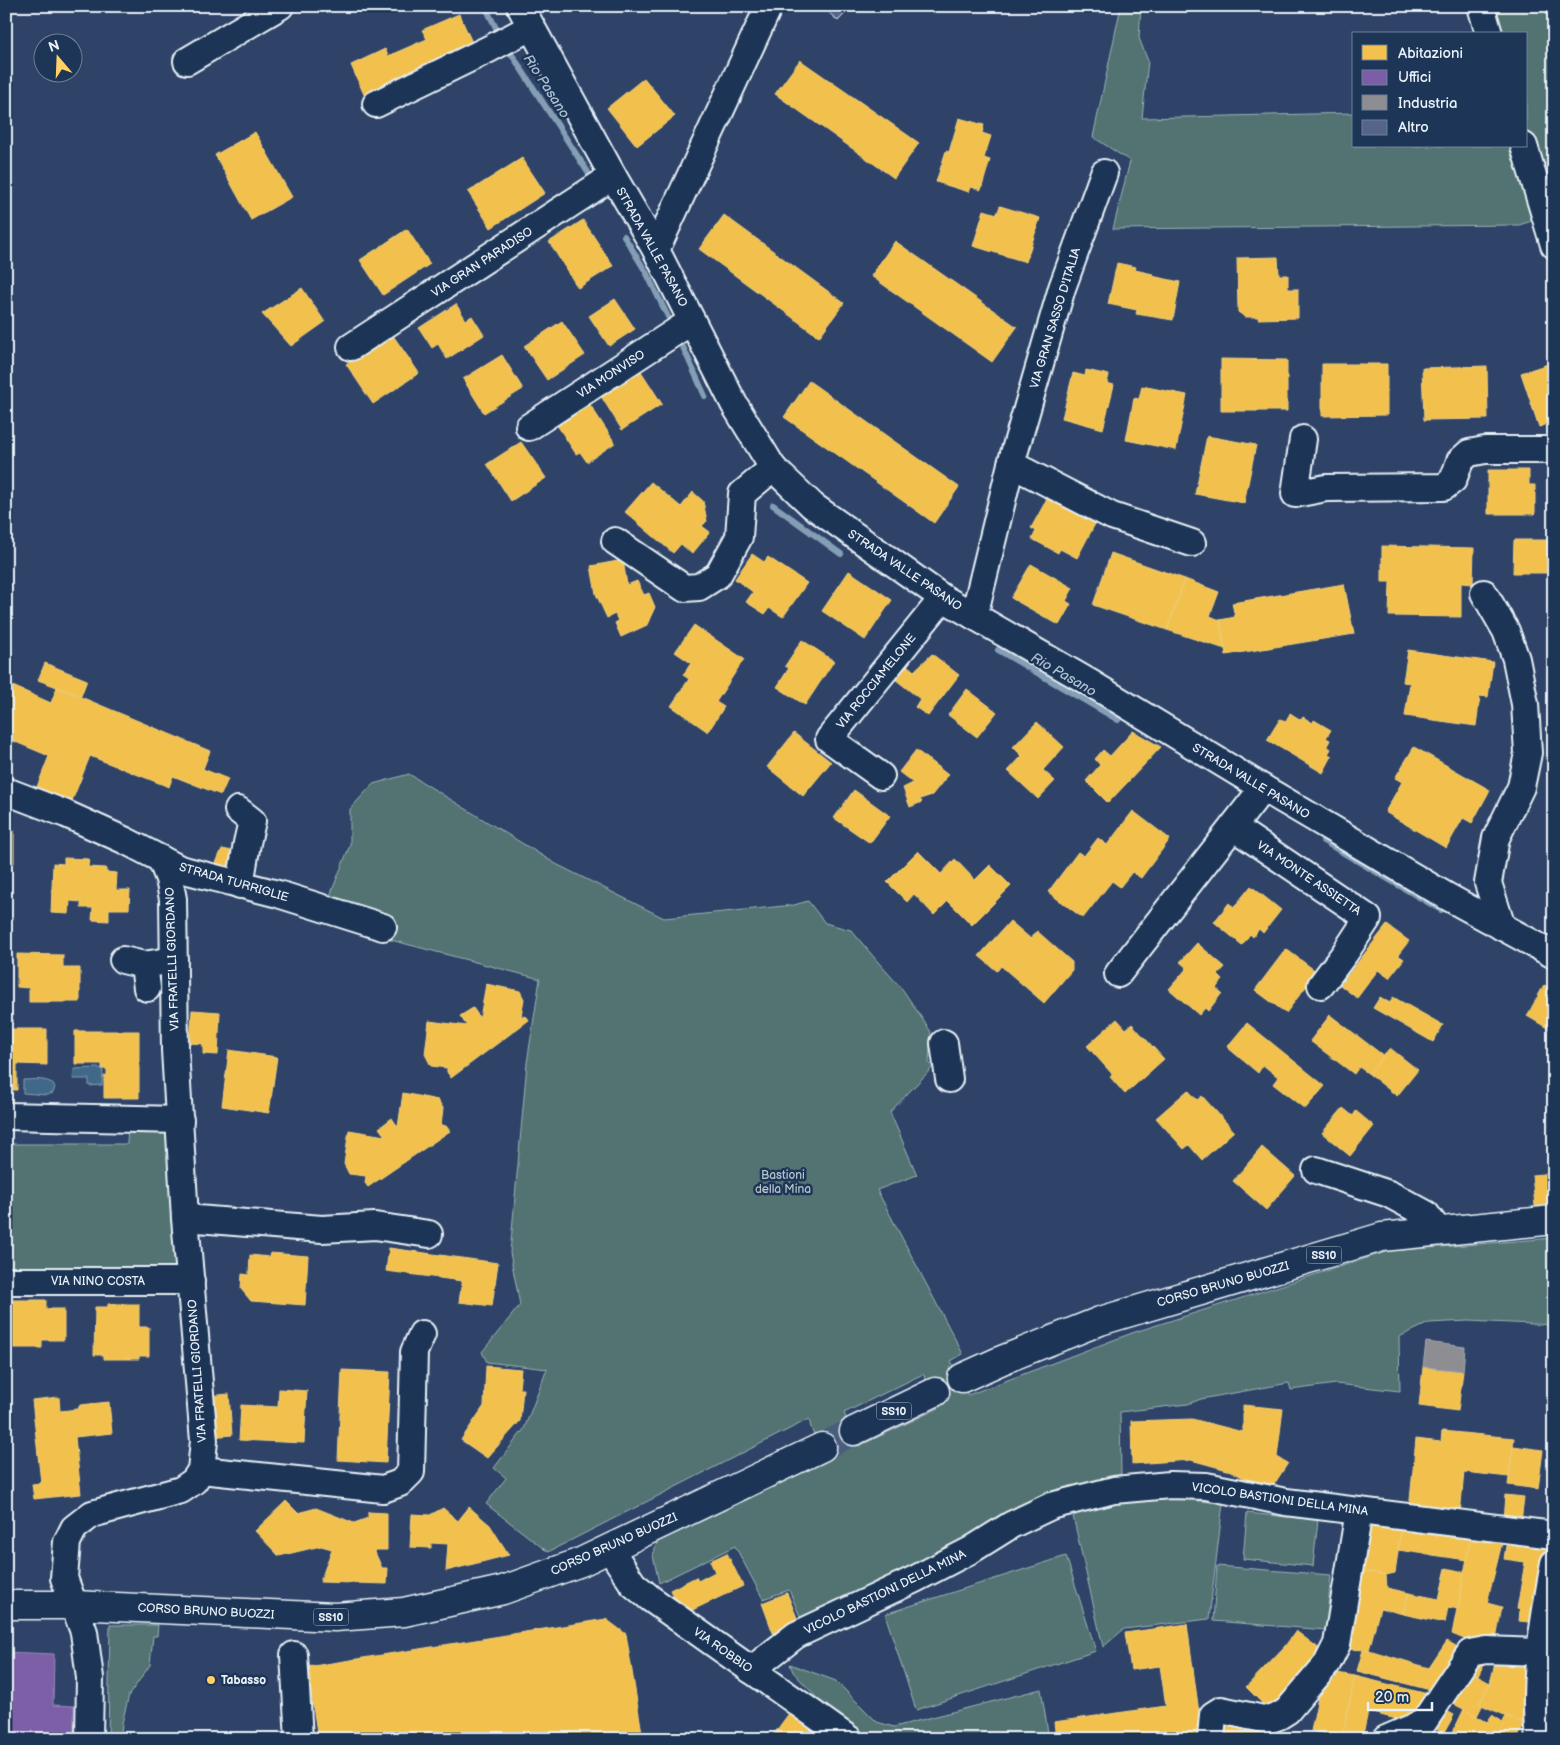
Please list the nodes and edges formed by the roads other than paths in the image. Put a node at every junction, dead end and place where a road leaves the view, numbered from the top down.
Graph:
1 (280, 6) edge
2 (769, 6) edge
3 (1481, 6) edge
4 (521, 23) edge
5 (1488, 32) edge
6 (187, 61) dead end
7 (376, 104) dead end
8 (1525, 148) edge
9 (1104, 173) dead end
10 (613, 176) junction
11 (1554, 245) edge
12 (656, 250) junction
13 (681, 328) junction
14 (351, 347) dead end
15 (529, 427) dead end
16 (1303, 439) dead end
17 (1554, 450) edge
18 (1011, 464) junction
19 (773, 468) junction
20 (615, 541) dead end
21 (1192, 543) dead end
22 (1484, 593) dead end
23 (943, 598) junction
24 (974, 616) junction
25 (881, 776) dead end
26 (1263, 788) junction
27 (6, 791) edge
28 (238, 810) dead end
29 (1233, 827) junction
30 (161, 859) junction
31 (240, 884) junction
32 (383, 927) dead end
33 (1502, 927) junction
34 (1554, 955) edge
35 (174, 960) junction
36 (138, 971) dead end
37 (1118, 974) dead end
38 (1321, 985) dead end
39 (944, 1043) dead end
40 (949, 1079) dead end
41 (6, 1116) edge
42 (180, 1120) junction
43 (1316, 1170) dead end
44 (185, 1218) junction
45 (1554, 1220) edge
46 (1438, 1230) junction
47 (429, 1234) dead end
48 (6, 1281) edge
49 (191, 1281) junction
50 (422, 1334) dead end
51 (962, 1378) dead end
52 (935, 1392) dead end
53 (854, 1431) tunnel mouth
54 (822, 1447) tunnel mouth
55 (202, 1470) junction
56 (1359, 1511) junction
57 (1554, 1535) edge
58 (610, 1549) junction
59 (1554, 1563) edge
60 (6, 1605) edge
61 (74, 1605) junction
62 (1540, 1652) junction
63 (294, 1655) dead end
64 (750, 1670) junction
65 (89, 1739) edge
66 (299, 1739) edge
67 (849, 1739) edge
68 (1211, 1739) edge
69 (1386, 1739) edge
70 (1539, 1739) edge

1 - 6 street
2 - 12 street
3 - 5 street
4 - 7 street
4 - 10 street, STRADA VALLE PASANO
8 - 11 street
9 - 18 street, VIA GRAN SASSO D'ITALIA
10 - 12 street, STRADA VALLE PASANO
10 - 14 street, VIA GRAN PARADISO
12 - 13 street, STRADA VALLE PASANO
13 - 15 street, VIA MONVISO
13 - 19 street, STRADA VALLE PASANO
16 - 17 street
18 - 21 street
18 - 24 street, VIA GRAN SASSO D'ITALIA
19 - 20 street
19 - 23 street, STRADA VALLE PASANO
22 - 33 street
23 - 24 street, STRADA VALLE PASANO
23 - 25 street, VIA ROCCIAMELONE
24 - 26 street, STRADA VALLE PASANO
26 - 29 street
26 - 33 street, STRADA VALLE PASANO
27 - 30 street, STRADA TURRIGLIE
28 - 31 street
29 - 37 street
29 - 38 street, VIA MONTE ASSIETTA
30 - 31 street, STRADA TURRIGLIE
30 - 35 street, VIA FRATELLI GIORDANO
31 - 32 street, STRADA TURRIGLIE
33 - 34 street, STRADA VALLE PASANO
35 - 36 street
35 - 42 street, VIA FRATELLI GIORDANO
39 - 40 street
41 - 42 street
42 - 44 street, VIA FRATELLI GIORDANO
43 - 46 street
44 - 47 street
44 - 49 street, VIA FRATELLI GIORDANO
45 - 46 main road, CORSO BRUNO BUOZZI / SS10
46 - 51 main road, CORSO BRUNO BUOZZI / SS10
48 - 49 street, VIA NINO COSTA
49 - 55 street, VIA FRATELLI GIORDANO
50 - 55 street
52 - 53 main road, SS10
54 - 58 main road, CORSO BRUNO BUOZZI / SS10
55 - 61 street
56 - 57 street, VICOLO BASTIONI DELLA MINA
56 - 64 street, VICOLO BASTIONI DELLA MINA
56 - 68 street
58 - 61 main road, CORSO BRUNO BUOZZI / SS10
58 - 64 street, VIA ROBBIO
59 - 62 street
60 - 61 main road, CORSO BRUNO BUOZZI / SS10
61 - 65 street
62 - 69 street
62 - 70 street
63 - 66 street
64 - 67 street, VIA ROBBIO

